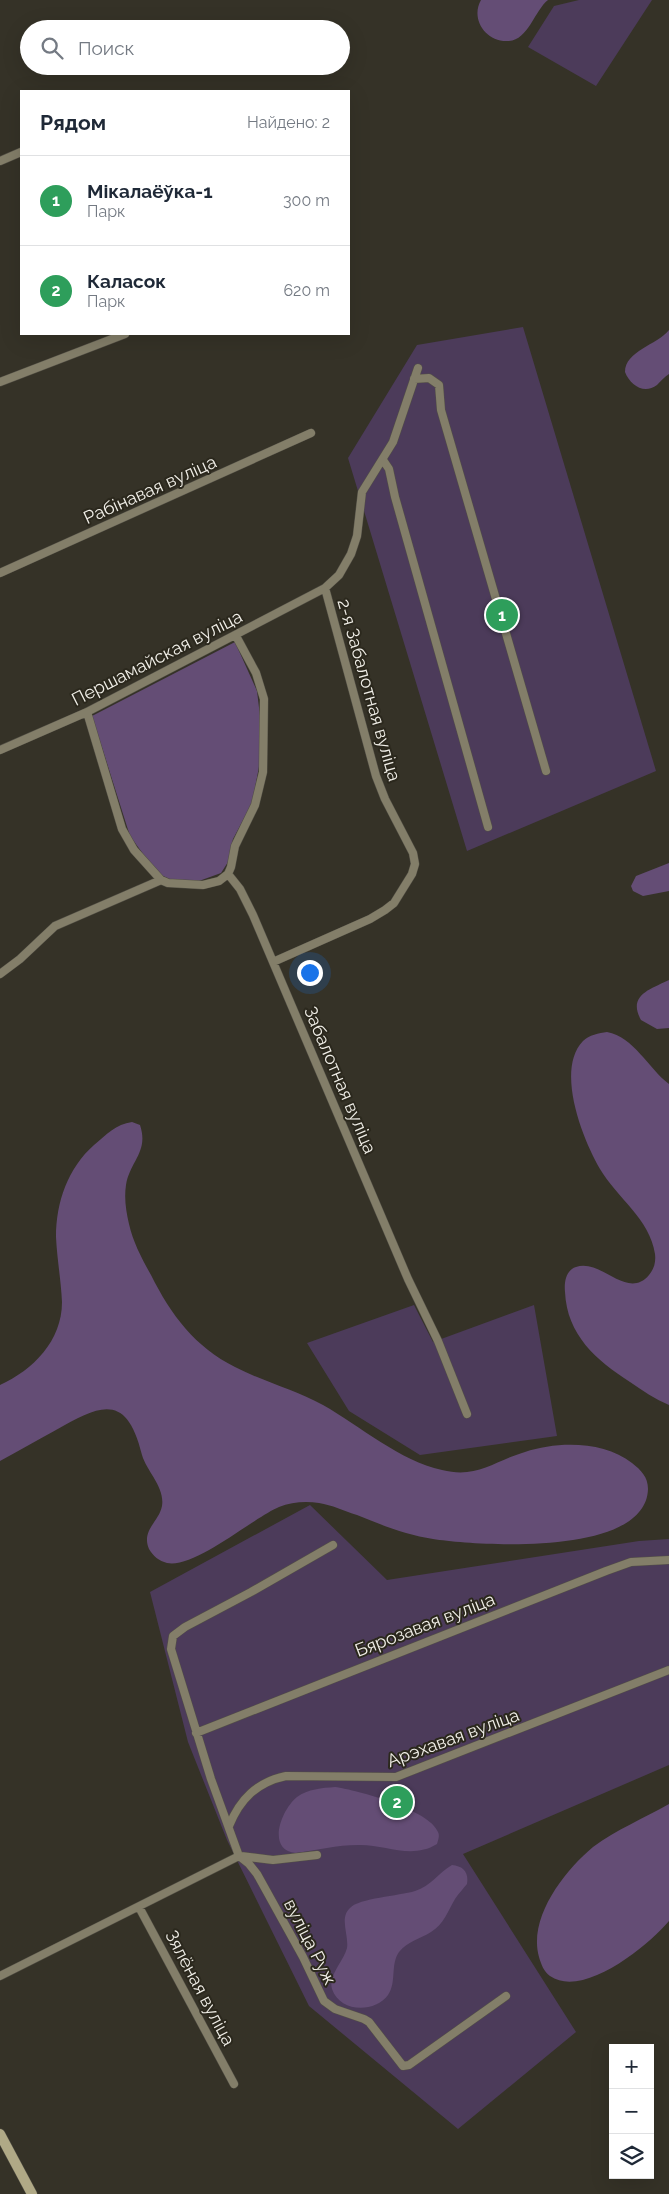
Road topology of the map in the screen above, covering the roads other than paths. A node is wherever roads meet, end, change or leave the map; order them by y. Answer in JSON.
{"nodes":[{"id":1,"x":20,"y":152,"type":"edge"},
{"id":2,"x":0,"y":160,"type":"edge"},
{"id":3,"x":122,"y":335,"type":"edge"},
{"id":4,"x":418,"y":368,"type":"dead end"},
{"id":5,"x":414,"y":379,"type":"junction"},
{"id":6,"x":0,"y":382,"type":"edge"},
{"id":7,"x":311,"y":433,"type":"dead end"},
{"id":8,"x":383,"y":460,"type":"junction"},
{"id":9,"x":0,"y":573,"type":"edge"},
{"id":10,"x":325,"y":588,"type":"junction"},
{"id":11,"x":236,"y":636,"type":"junction"},
{"id":12,"x":87,"y":712,"type":"junction"},
{"id":13,"x":0,"y":750,"type":"edge"},
{"id":14,"x":546,"y":771,"type":"dead end"},
{"id":15,"x":488,"y":827,"type":"dead end"},
{"id":16,"x":228,"y":874,"type":"junction"},
{"id":17,"x":161,"y":880,"type":"junction"},
{"id":18,"x":273,"y":962,"type":"junction"},
{"id":19,"x":0,"y":974,"type":"edge"},
{"id":20,"x":467,"y":1414,"type":"dead end"},
{"id":21,"x":333,"y":1545,"type":"dead end"},
{"id":22,"x":669,"y":1560,"type":"edge"},
{"id":23,"x":669,"y":1670,"type":"edge"},
{"id":24,"x":196,"y":1733,"type":"junction"},
{"id":25,"x":229,"y":1826,"type":"junction"},
{"id":26,"x":317,"y":1855,"type":"dead end"},
{"id":27,"x":239,"y":1856,"type":"junction"},
{"id":28,"x":139,"y":1907,"type":"junction"},
{"id":29,"x":0,"y":1976,"type":"edge"},
{"id":30,"x":506,"y":1996,"type":"dead end"},
{"id":31,"x":234,"y":2084,"type":"dead end"},
{"id":32,"x":0,"y":2134,"type":"edge"},
{"id":33,"x":32,"y":2194,"type":"edge"}],
"edges":[{"from":1,"to":2,"type":"street"},
{"from":3,"to":6,"type":"street"},
{"from":4,"to":5,"type":"street","name":"2-я Забалотная вуліца"},
{"from":5,"to":8,"type":"street","name":"2-я Забалотная вуліца"},
{"from":5,"to":14,"type":"street"},
{"from":7,"to":9,"type":"street","name":"Рабінавая вуліца"},
{"from":8,"to":10,"type":"street","name":"2-я Забалотная вуліца"},
{"from":8,"to":15,"type":"street"},
{"from":10,"to":11,"type":"street","name":"Першамайская вуліца"},
{"from":10,"to":18,"type":"street","name":"2-я Забалотная вуліца"},
{"from":11,"to":12,"type":"street","name":"Першамайская вуліца"},
{"from":11,"to":16,"type":"street"},
{"from":12,"to":13,"type":"street","name":"Першамайская вуліца"},
{"from":12,"to":17,"type":"street"},
{"from":16,"to":17,"type":"street"},
{"from":16,"to":18,"type":"street","name":"Забалотная вуліца"},
{"from":17,"to":19,"type":"street"},
{"from":18,"to":20,"type":"street","name":"Забалотная вуліца"},
{"from":21,"to":24,"type":"street"},
{"from":22,"to":24,"type":"street","name":"Бярозавая вуліца"},
{"from":23,"to":25,"type":"street","name":"Арэхавая вуліца"},
{"from":24,"to":25,"type":"street"},
{"from":25,"to":27,"type":"street"},
{"from":26,"to":27,"type":"street"},
{"from":27,"to":28,"type":"street"},
{"from":27,"to":30,"type":"street","name":"вуліца Руж"},
{"from":28,"to":29,"type":"street"},
{"from":28,"to":31,"type":"street","name":"Зялёная вуліца"},
{"from":32,"to":33,"type":"street"}]}
